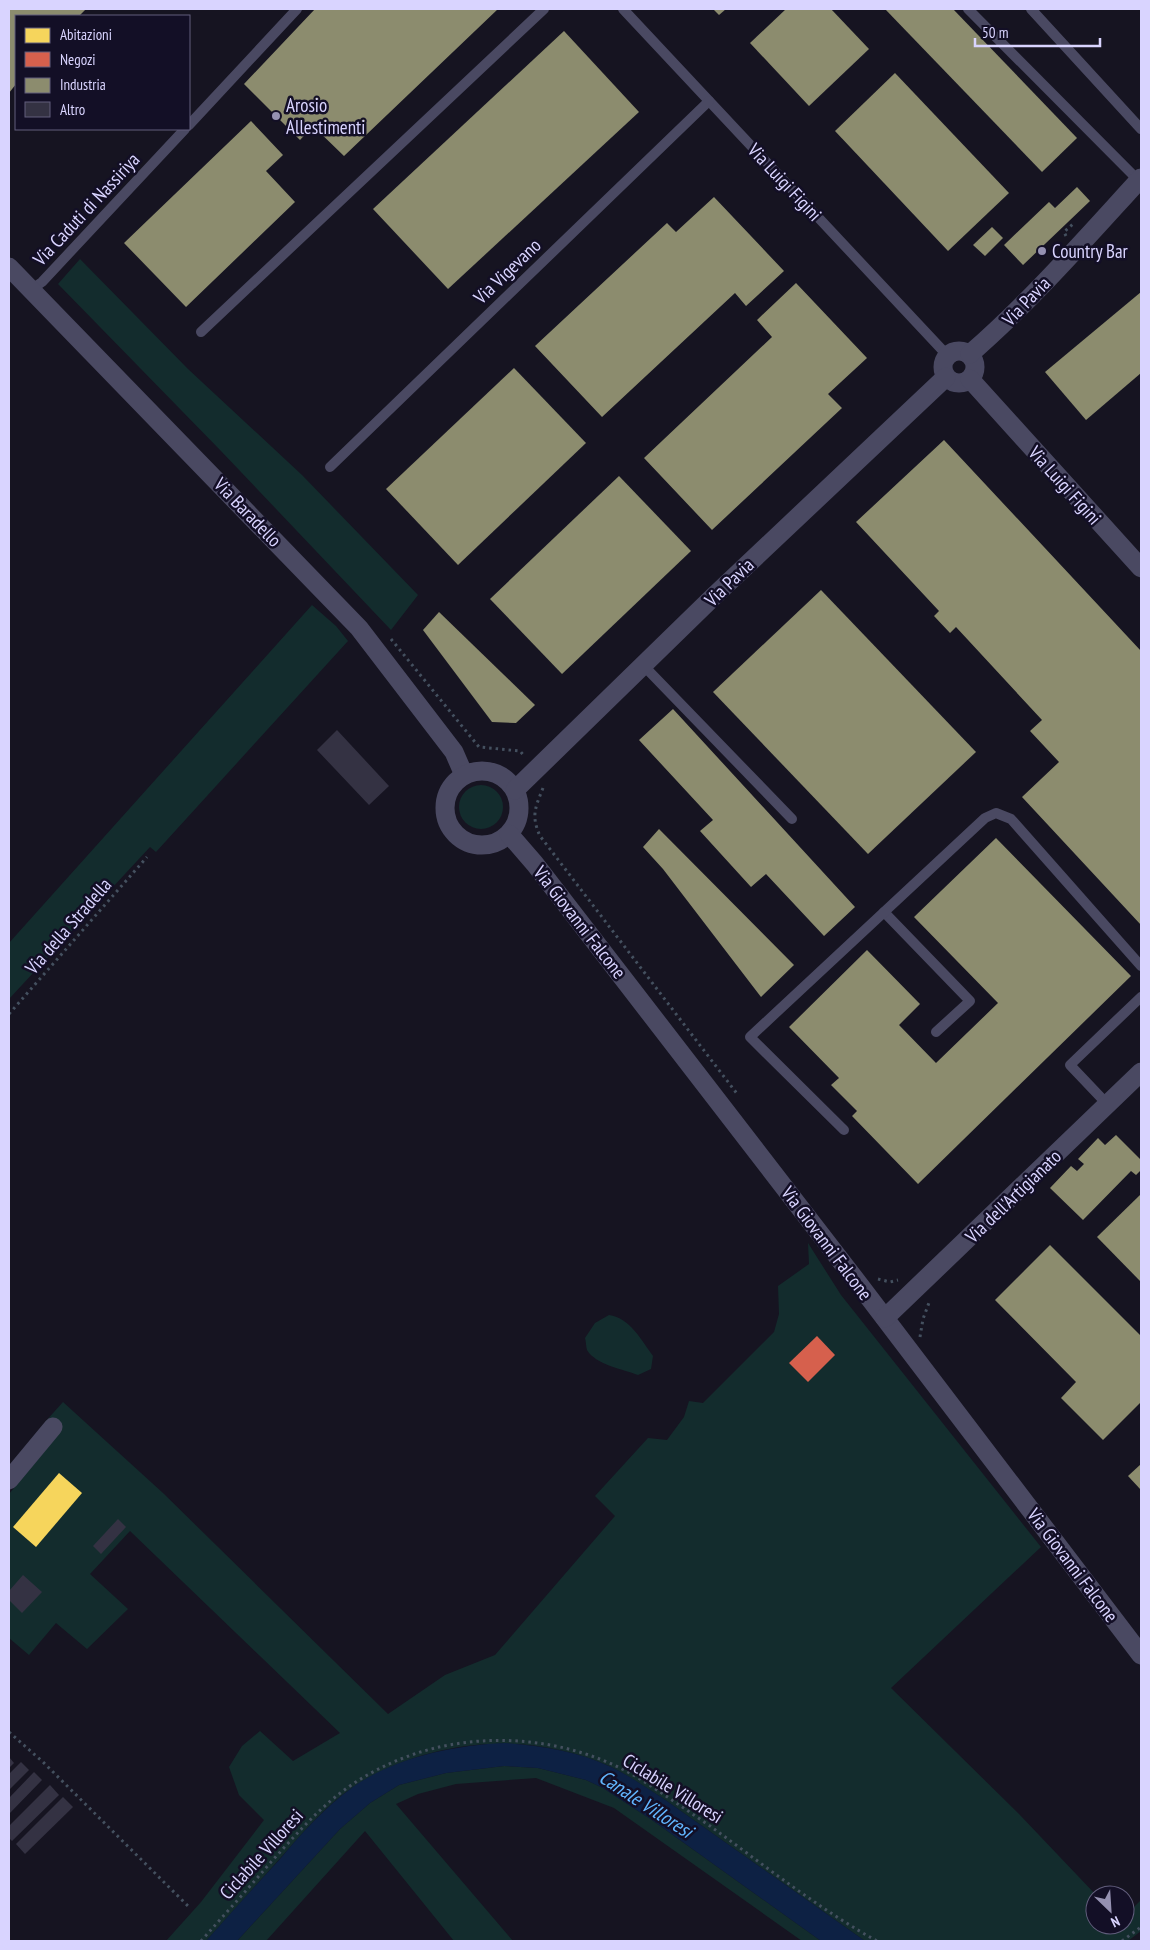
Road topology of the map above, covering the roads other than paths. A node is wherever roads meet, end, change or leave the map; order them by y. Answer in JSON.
{"nodes":[{"id":1,"x":296,"y":9,"type":"edge"},
{"id":2,"x":544,"y":9,"type":"edge"},
{"id":3,"x":623,"y":9,"type":"edge"},
{"id":4,"x":968,"y":9,"type":"edge"},
{"id":5,"x":1031,"y":9,"type":"edge"},
{"id":6,"x":709,"y":101,"type":"junction"},
{"id":7,"x":190,"y":124,"type":"edge"},
{"id":8,"x":1141,"y":128,"type":"edge"},
{"id":9,"x":184,"y":130,"type":"edge"},
{"id":10,"x":1140,"y":180,"type":"edge"},
{"id":11,"x":9,"y":267,"type":"edge"},
{"id":12,"x":32,"y":290,"type":"junction"},
{"id":13,"x":201,"y":332,"type":"dead end"},
{"id":14,"x":970,"y":354,"type":"junction"},
{"id":15,"x":947,"y":355,"type":"junction"},
{"id":16,"x":946,"y":377,"type":"junction"},
{"id":17,"x":970,"y":379,"type":"junction"},
{"id":18,"x":330,"y":466,"type":"dead end"},
{"id":19,"x":1141,"y":568,"type":"edge"},
{"id":20,"x":643,"y":665,"type":"junction"},
{"id":21,"x":464,"y":775,"type":"junction"},
{"id":22,"x":515,"y":790,"type":"junction"},
{"id":23,"x":792,"y":819,"type":"dead end"},
{"id":24,"x":509,"y":834,"type":"junction"},
{"id":25,"x":884,"y":912,"type":"junction"},
{"id":26,"x":1141,"y":966,"type":"edge"},
{"id":27,"x":1141,"y":997,"type":"edge"},
{"id":28,"x":936,"y":1032,"type":"dead end"},
{"id":29,"x":1141,"y":1072,"type":"edge"},
{"id":30,"x":1108,"y":1104,"type":"junction"},
{"id":31,"x":844,"y":1130,"type":"dead end"},
{"id":32,"x":885,"y":1318,"type":"junction"},
{"id":33,"x":53,"y":1427,"type":"dead end"},
{"id":34,"x":9,"y":1480,"type":"edge"},
{"id":35,"x":1141,"y":1656,"type":"edge"}],
"edges":[{"from":1,"to":7,"type":"lane"},
{"from":2,"to":13,"type":"lane"},
{"from":3,"to":6,"type":"lane","name":"Via Luigi Figini"},
{"from":4,"to":10,"type":"lane"},
{"from":5,"to":8,"type":"lane"},
{"from":6,"to":15,"type":"lane","name":"Via Luigi Figini"},
{"from":6,"to":18,"type":"lane","name":"Via Vigevano"},
{"from":9,"to":12,"type":"lane","name":"Via Caduti di Nassiriya"},
{"from":10,"to":14,"type":"street","name":"Via Pavia"},
{"from":11,"to":12,"type":"street","name":"Via Baradello"},
{"from":12,"to":21,"type":"street","name":"Via Baradello"},
{"from":14,"to":15,"type":"street"},
{"from":14,"to":17,"type":"street"},
{"from":15,"to":16,"type":"street"},
{"from":16,"to":17,"type":"street"},
{"from":16,"to":20,"type":"street","name":"Via Pavia"},
{"from":17,"to":19,"type":"street","name":"Via Luigi Figini"},
{"from":20,"to":22,"type":"street","name":"Via Pavia"},
{"from":20,"to":23,"type":"lane"},
{"from":21,"to":22,"type":"street"},
{"from":21,"to":24,"type":"street"},
{"from":22,"to":24,"type":"street"},
{"from":24,"to":32,"type":"street","name":"Via Giovanni Falcone"},
{"from":25,"to":26,"type":"lane"},
{"from":25,"to":28,"type":"lane"},
{"from":25,"to":31,"type":"lane"},
{"from":27,"to":30,"type":"lane"},
{"from":29,"to":30,"type":"street","name":"Via dell'Artigianato"},
{"from":30,"to":32,"type":"street","name":"Via dell'Artigianato"},
{"from":32,"to":35,"type":"street","name":"Via Giovanni Falcone"},
{"from":33,"to":34,"type":"street"}]}
